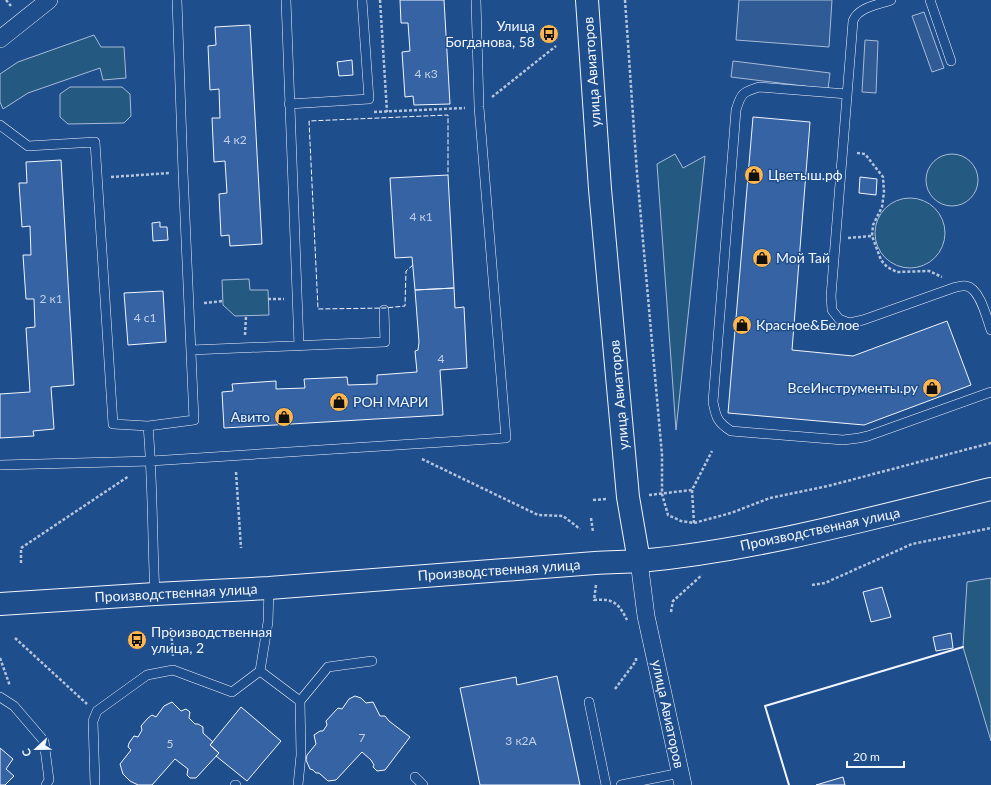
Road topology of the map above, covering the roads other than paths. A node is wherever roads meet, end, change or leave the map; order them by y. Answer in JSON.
{"nodes":[{"id":1,"x":49,"y":0,"type":"edge"},
{"id":2,"x":177,"y":0,"type":"edge"},
{"id":3,"x":286,"y":0,"type":"edge"},
{"id":4,"x":362,"y":0,"type":"edge"},
{"id":5,"x":476,"y":0,"type":"edge"},
{"id":6,"x":587,"y":0,"type":"edge"},
{"id":7,"x":891,"y":0,"type":"edge"},
{"id":8,"x":930,"y":0,"type":"edge"},
{"id":9,"x":0,"y":38,"type":"edge"},
{"id":10,"x":951,"y":61,"type":"dead end"},
{"id":11,"x":847,"y":94,"type":"junction"},
{"id":12,"x":289,"y":104,"type":"junction"},
{"id":13,"x":0,"y":125,"type":"edge"},
{"id":14,"x":384,"y":310,"type":"dead end"},
{"id":15,"x":991,"y":330,"type":"edge"},
{"id":16,"x":299,"y":346,"type":"junction"},
{"id":17,"x":191,"y":350,"type":"junction"},
{"id":18,"x":991,"y":392,"type":"edge"},
{"id":19,"x":148,"y":426,"type":"junction"},
{"id":20,"x":151,"y":461,"type":"junction"},
{"id":21,"x":0,"y":465,"type":"edge"},
{"id":22,"x":991,"y":489,"type":"edge"},
{"id":23,"x":639,"y":561,"type":"junction"},
{"id":24,"x":269,"y":588,"type":"junction"},
{"id":25,"x":155,"y":594,"type":"junction"},
{"id":26,"x":0,"y":604,"type":"edge"},
{"id":27,"x":372,"y":661,"type":"dead end"},
{"id":28,"x":260,"y":671,"type":"junction"},
{"id":29,"x":0,"y":697,"type":"edge"},
{"id":30,"x":300,"y":701,"type":"junction"},
{"id":31,"x":589,"y":702,"type":"dead end"},
{"id":32,"x":415,"y":777,"type":"dead end"},
{"id":33,"x":682,"y":779,"type":"edge"},
{"id":34,"x":46,"y":785,"type":"edge"},
{"id":35,"x":95,"y":785,"type":"edge"},
{"id":36,"x":298,"y":785,"type":"edge"},
{"id":37,"x":423,"y":785,"type":"edge"},
{"id":38,"x":606,"y":785,"type":"edge"},
{"id":39,"x":622,"y":785,"type":"edge"}],
"edges":[{"from":1,"to":9,"type":"street"},
{"from":2,"to":17,"type":"lane"},
{"from":3,"to":12,"type":"lane"},
{"from":4,"to":12,"type":"lane"},
{"from":5,"to":20,"type":"lane"},
{"from":6,"to":23,"type":"main road","name":"улица Авиаторов"},
{"from":7,"to":11,"type":"lane"},
{"from":8,"to":10,"type":"lane"},
{"from":11,"to":15,"type":"lane"},
{"from":11,"to":18,"type":"lane"},
{"from":12,"to":16,"type":"lane"},
{"from":13,"to":19,"type":"lane"},
{"from":14,"to":16,"type":"lane"},
{"from":16,"to":17,"type":"lane"},
{"from":17,"to":19,"type":"lane"},
{"from":19,"to":20,"type":"lane"},
{"from":20,"to":21,"type":"lane"},
{"from":20,"to":25,"type":"lane"},
{"from":22,"to":23,"type":"main road","name":"Производственная улица"},
{"from":23,"to":24,"type":"main road","name":"Производственная улица"},
{"from":23,"to":33,"type":"street","name":"улица Авиаторов"},
{"from":24,"to":25,"type":"main road","name":"Производственная улица"},
{"from":24,"to":28,"type":"lane"},
{"from":25,"to":26,"type":"main road","name":"Производственная улица"},
{"from":27,"to":30,"type":"lane"},
{"from":28,"to":30,"type":"lane"},
{"from":28,"to":35,"type":"lane"},
{"from":29,"to":34,"type":"lane"},
{"from":30,"to":36,"type":"lane"},
{"from":31,"to":38,"type":"lane"},
{"from":32,"to":37,"type":"lane"},
{"from":33,"to":39,"type":"lane"}]}
